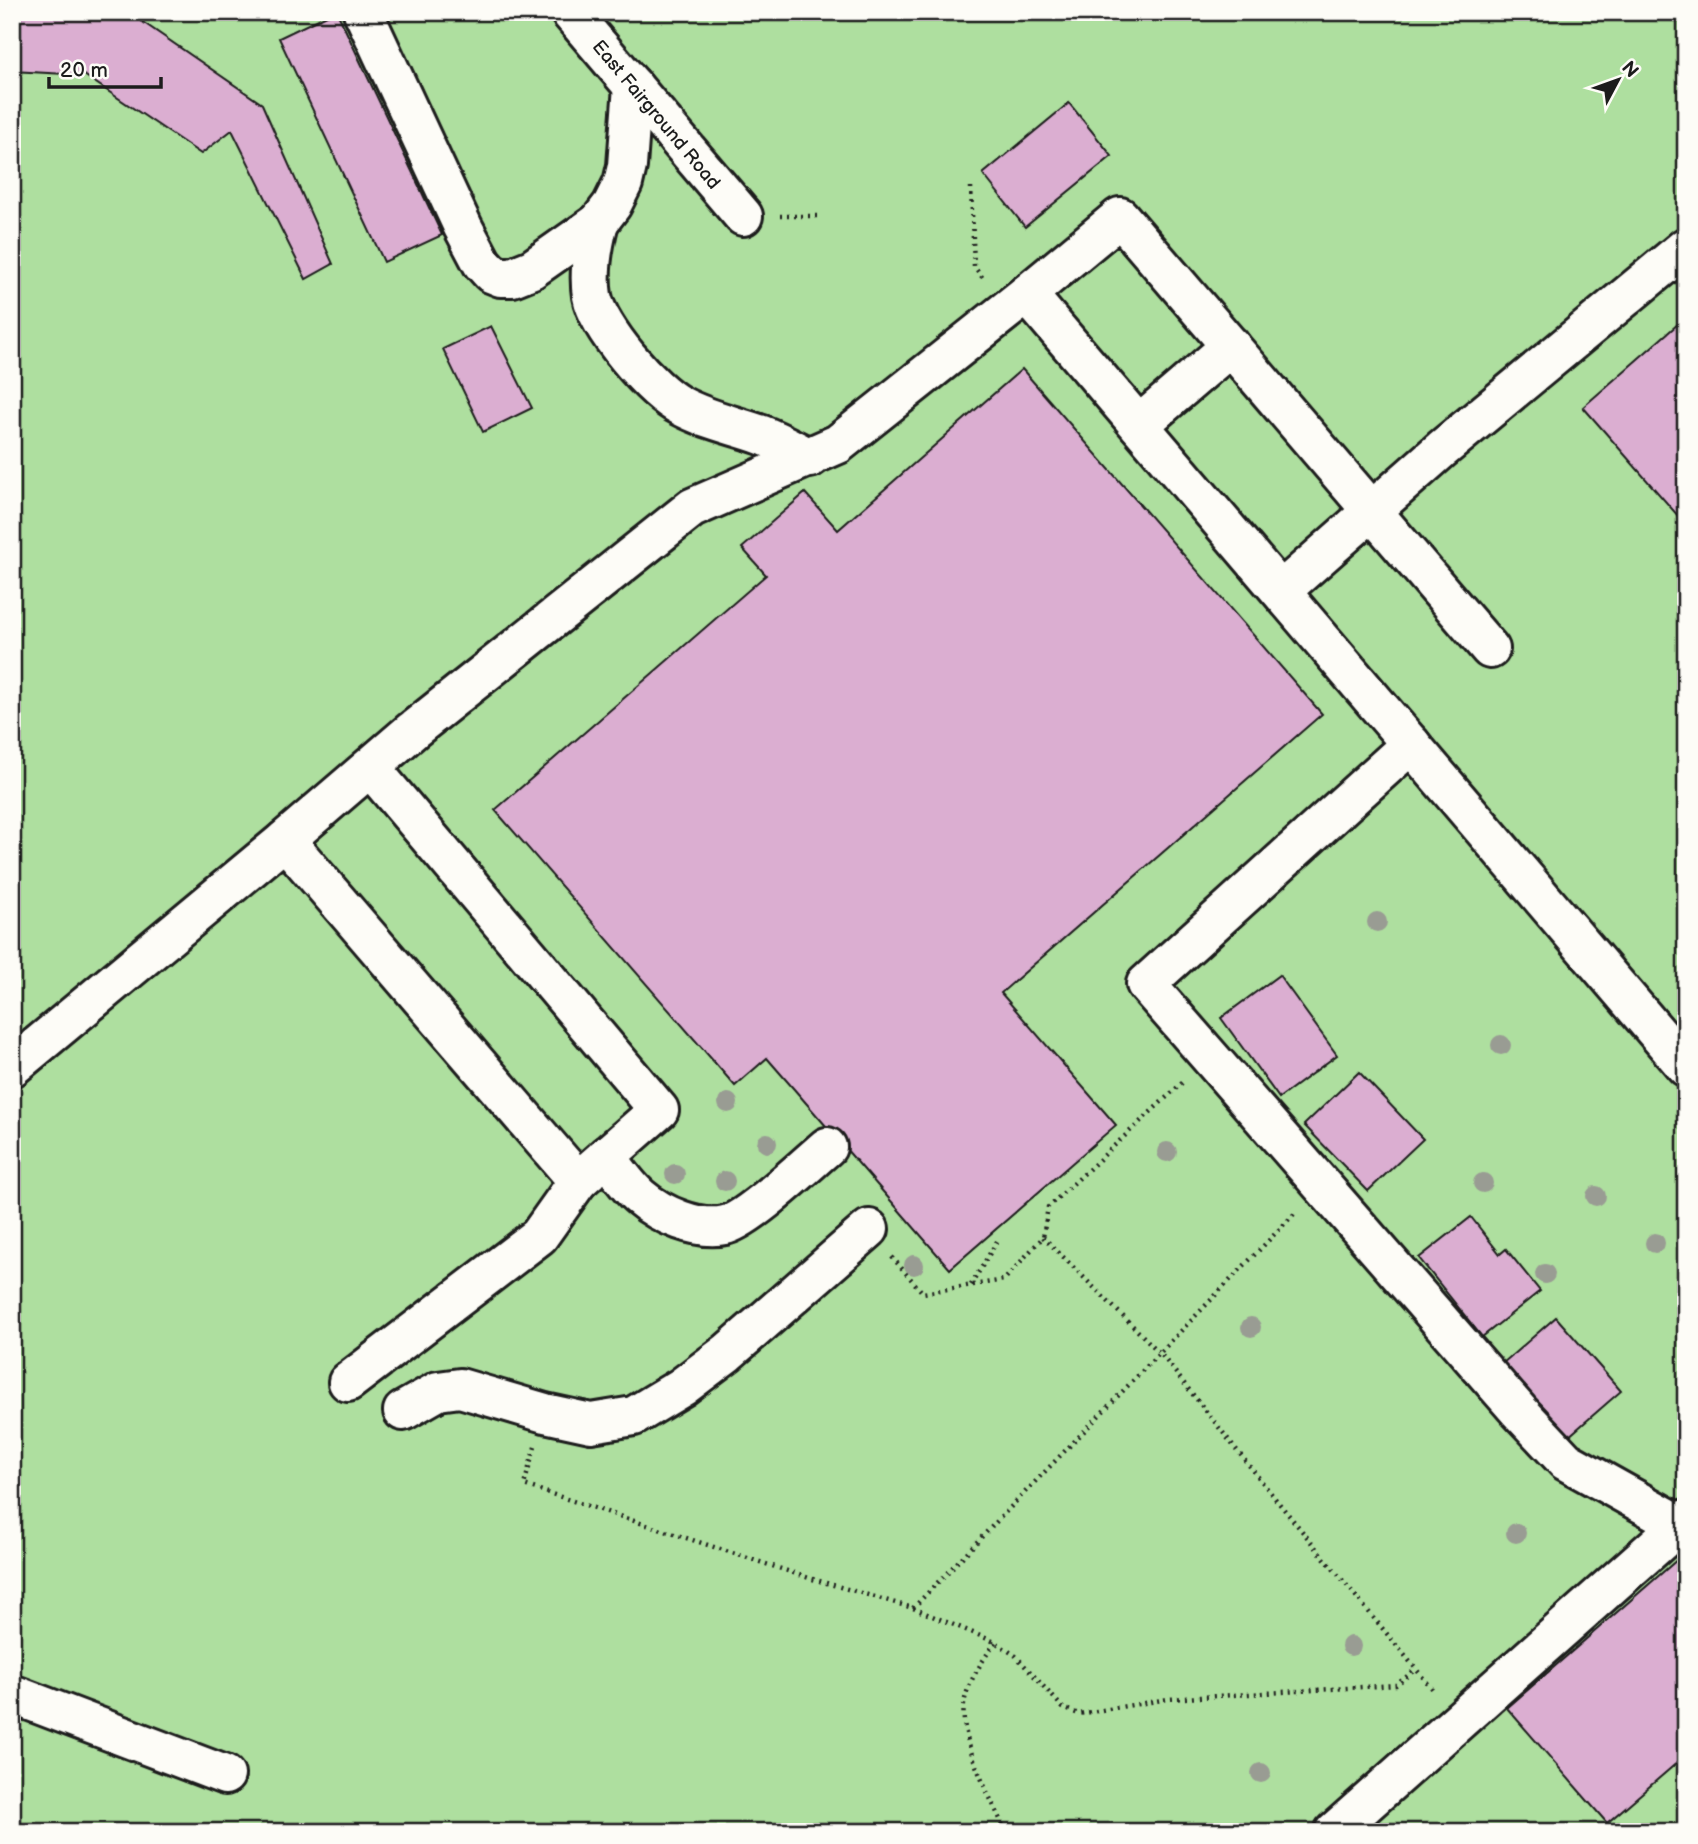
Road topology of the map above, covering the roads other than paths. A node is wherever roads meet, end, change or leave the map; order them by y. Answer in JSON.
{"nodes":[{"id":1,"x":363,"y":12,"type":"edge"},
{"id":2,"x":570,"y":12,"type":"edge"},
{"id":3,"x":633,"y":86,"type":"junction"},
{"id":4,"x":743,"y":216,"type":"dead end"},
{"id":5,"x":599,"y":222,"type":"junction"},
{"id":6,"x":1686,"y":247,"type":"edge"},
{"id":7,"x":1017,"y":302,"type":"junction"},
{"id":8,"x":1231,"y":346,"type":"junction"},
{"id":9,"x":1139,"y":425,"type":"junction"},
{"id":10,"x":810,"y":458,"type":"junction"},
{"id":11,"x":1373,"y":511,"type":"junction"},
{"id":12,"x":1281,"y":591,"type":"junction"},
{"id":13,"x":1490,"y":649,"type":"dead end"},
{"id":14,"x":1411,"y":744,"type":"junction"},
{"id":15,"x":370,"y":767,"type":"junction"},
{"id":16,"x":285,"y":839,"type":"junction"},
{"id":17,"x":12,"y":1067,"type":"edge"},
{"id":18,"x":1686,"y":1067,"type":"edge"},
{"id":19,"x":827,"y":1147,"type":"dead end"},
{"id":20,"x":592,"y":1169,"type":"junction"},
{"id":21,"x":869,"y":1230,"type":"road end"},
{"id":22,"x":348,"y":1382,"type":"dead end"},
{"id":23,"x":403,"y":1411,"type":"dead end"},
{"id":24,"x":1683,"y":1522,"type":"edge"},
{"id":25,"x":12,"y":1694,"type":"edge"},
{"id":26,"x":225,"y":1775,"type":"dead end"},
{"id":27,"x":1355,"y":1825,"type":"edge"}],
"edges":[{"from":1,"to":5,"type":"street"},
{"from":2,"to":3,"type":"street","name":"East Fairground Road"},
{"from":3,"to":4,"type":"street","name":"East Fairground Road"},
{"from":3,"to":5,"type":"street"},
{"from":5,"to":10,"type":"street"},
{"from":6,"to":11,"type":"street"},
{"from":7,"to":8,"type":"street"},
{"from":7,"to":9,"type":"street"},
{"from":7,"to":10,"type":"street"},
{"from":8,"to":9,"type":"street"},
{"from":8,"to":11,"type":"street"},
{"from":9,"to":12,"type":"street"},
{"from":10,"to":15,"type":"street"},
{"from":11,"to":12,"type":"street"},
{"from":11,"to":13,"type":"street"},
{"from":12,"to":14,"type":"street"},
{"from":14,"to":18,"type":"street"},
{"from":14,"to":24,"type":"street"},
{"from":15,"to":16,"type":"street"},
{"from":15,"to":20,"type":"street"},
{"from":16,"to":17,"type":"street"},
{"from":16,"to":20,"type":"street"},
{"from":19,"to":20,"type":"street"},
{"from":20,"to":22,"type":"street"},
{"from":21,"to":23,"type":"street"},
{"from":24,"to":27,"type":"street"},
{"from":25,"to":26,"type":"street"}]}
